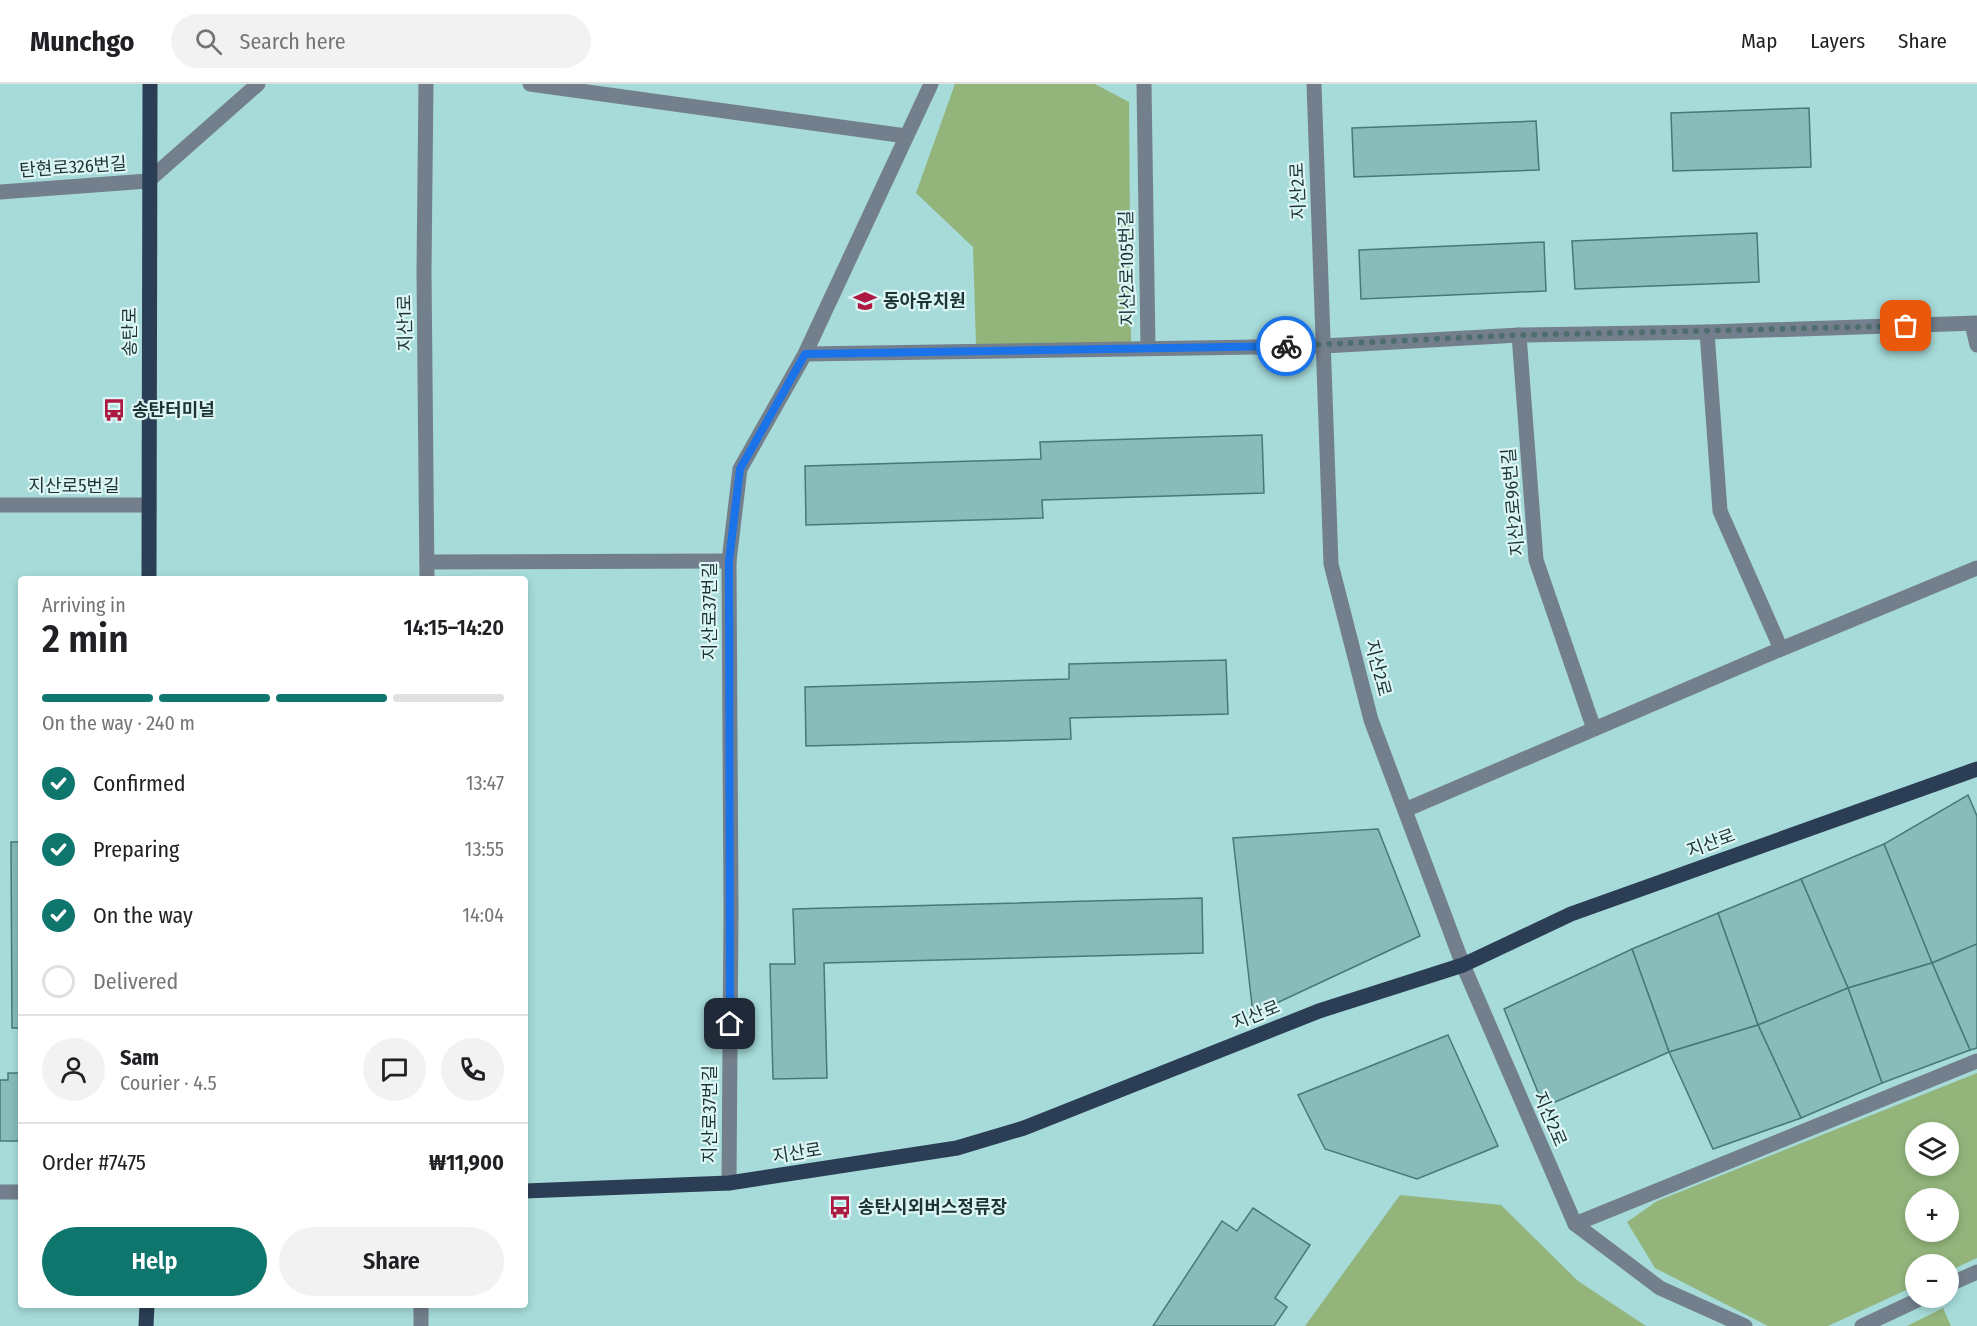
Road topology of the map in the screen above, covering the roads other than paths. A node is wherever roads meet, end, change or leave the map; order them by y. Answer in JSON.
{"nodes":[{"id":1,"x":150,"y":84,"type":"edge"},
{"id":2,"x":258,"y":84,"type":"edge"},
{"id":3,"x":426,"y":84,"type":"edge"},
{"id":4,"x":530,"y":84,"type":"edge"},
{"id":5,"x":931,"y":84,"type":"edge"},
{"id":6,"x":1144,"y":84,"type":"edge"},
{"id":7,"x":1314,"y":84,"type":"edge"},
{"id":8,"x":906,"y":136,"type":"junction"},
{"id":9,"x":148,"y":181,"type":"junction"},
{"id":10,"x":0,"y":192,"type":"edge"},
{"id":11,"x":1975,"y":323,"type":"edge"},
{"id":12,"x":1707,"y":332,"type":"junction"},
{"id":13,"x":1519,"y":335,"type":"junction"},
{"id":14,"x":1977,"y":345,"type":"edge"},
{"id":15,"x":1324,"y":346,"type":"junction"},
{"id":16,"x":1148,"y":348,"type":"junction"},
{"id":17,"x":805,"y":354,"type":"junction"},
{"id":18,"x":0,"y":505,"type":"edge"},
{"id":19,"x":149,"y":505,"type":"junction"},
{"id":20,"x":729,"y":561,"type":"junction"},
{"id":21,"x":427,"y":562,"type":"junction"},
{"id":22,"x":1977,"y":568,"type":"edge"},
{"id":23,"x":149,"y":576,"type":"edge"},
{"id":24,"x":427,"y":576,"type":"edge"},
{"id":25,"x":1781,"y":649,"type":"junction"},
{"id":26,"x":1594,"y":729,"type":"junction"},
{"id":27,"x":1977,"y":769,"type":"edge"},
{"id":28,"x":1405,"y":810,"type":"junction"},
{"id":29,"x":1463,"y":965,"type":"junction"},
{"id":30,"x":1977,"y":1061,"type":"edge"},
{"id":31,"x":729,"y":1183,"type":"junction"},
{"id":32,"x":528,"y":1191,"type":"edge"},
{"id":33,"x":0,"y":1192,"type":"edge"},
{"id":34,"x":18,"y":1192,"type":"edge"},
{"id":35,"x":1575,"y":1224,"type":"junction"},
{"id":36,"x":1977,"y":1272,"type":"edge"},
{"id":37,"x":1959,"y":1280,"type":"edge"},
{"id":38,"x":1905,"y":1306,"type":"edge"},
{"id":39,"x":147,"y":1308,"type":"edge"},
{"id":40,"x":421,"y":1308,"type":"edge"},
{"id":41,"x":146,"y":1326,"type":"edge"},
{"id":42,"x":421,"y":1326,"type":"edge"},
{"id":43,"x":1745,"y":1326,"type":"edge"},
{"id":44,"x":1862,"y":1326,"type":"edge"}],
"edges":[{"from":1,"to":9,"type":"main road","name":"송탄로"},
{"from":2,"to":9,"type":"street"},
{"from":3,"to":21,"type":"street","name":"지산1로"},
{"from":4,"to":8,"type":"street"},
{"from":5,"to":8,"type":"street","name":"지산로37번길"},
{"from":6,"to":16,"type":"street","name":"지산2로105번길"},
{"from":7,"to":15,"type":"street","name":"지산2로"},
{"from":8,"to":17,"type":"street","name":"지산로37번길"},
{"from":9,"to":10,"type":"street","name":"탄현로326번길"},
{"from":9,"to":19,"type":"main road","name":"송탄로"},
{"from":11,"to":12,"type":"street"},
{"from":11,"to":14,"type":"street"},
{"from":12,"to":13,"type":"street"},
{"from":12,"to":25,"type":"street"},
{"from":13,"to":15,"type":"street"},
{"from":13,"to":26,"type":"street","name":"지산2로96번길"},
{"from":15,"to":16,"type":"street","name":"지산2로105번길"},
{"from":15,"to":28,"type":"street","name":"지산2로"},
{"from":16,"to":17,"type":"street"},
{"from":17,"to":20,"type":"street","name":"지산로37번길"},
{"from":18,"to":19,"type":"street","name":"지산로5번길"},
{"from":19,"to":23,"type":"main road","name":"송탄로"},
{"from":20,"to":21,"type":"street"},
{"from":20,"to":31,"type":"street","name":"지산로37번길"},
{"from":21,"to":24,"type":"street","name":"지산1로"},
{"from":22,"to":25,"type":"street"},
{"from":25,"to":26,"type":"street"},
{"from":26,"to":28,"type":"street"},
{"from":27,"to":29,"type":"main road","name":"지산로"},
{"from":28,"to":29,"type":"street","name":"지산2로"},
{"from":29,"to":31,"type":"main road","name":"지산로"},
{"from":29,"to":35,"type":"street","name":"지산2로"},
{"from":30,"to":35,"type":"street"},
{"from":31,"to":32,"type":"main road","name":"지산로"},
{"from":33,"to":34,"type":"street"},
{"from":35,"to":43,"type":"street","name":"지산2로"},
{"from":36,"to":37,"type":"street"},
{"from":38,"to":44,"type":"street"},
{"from":39,"to":41,"type":"main road"},
{"from":40,"to":42,"type":"street"}]}
